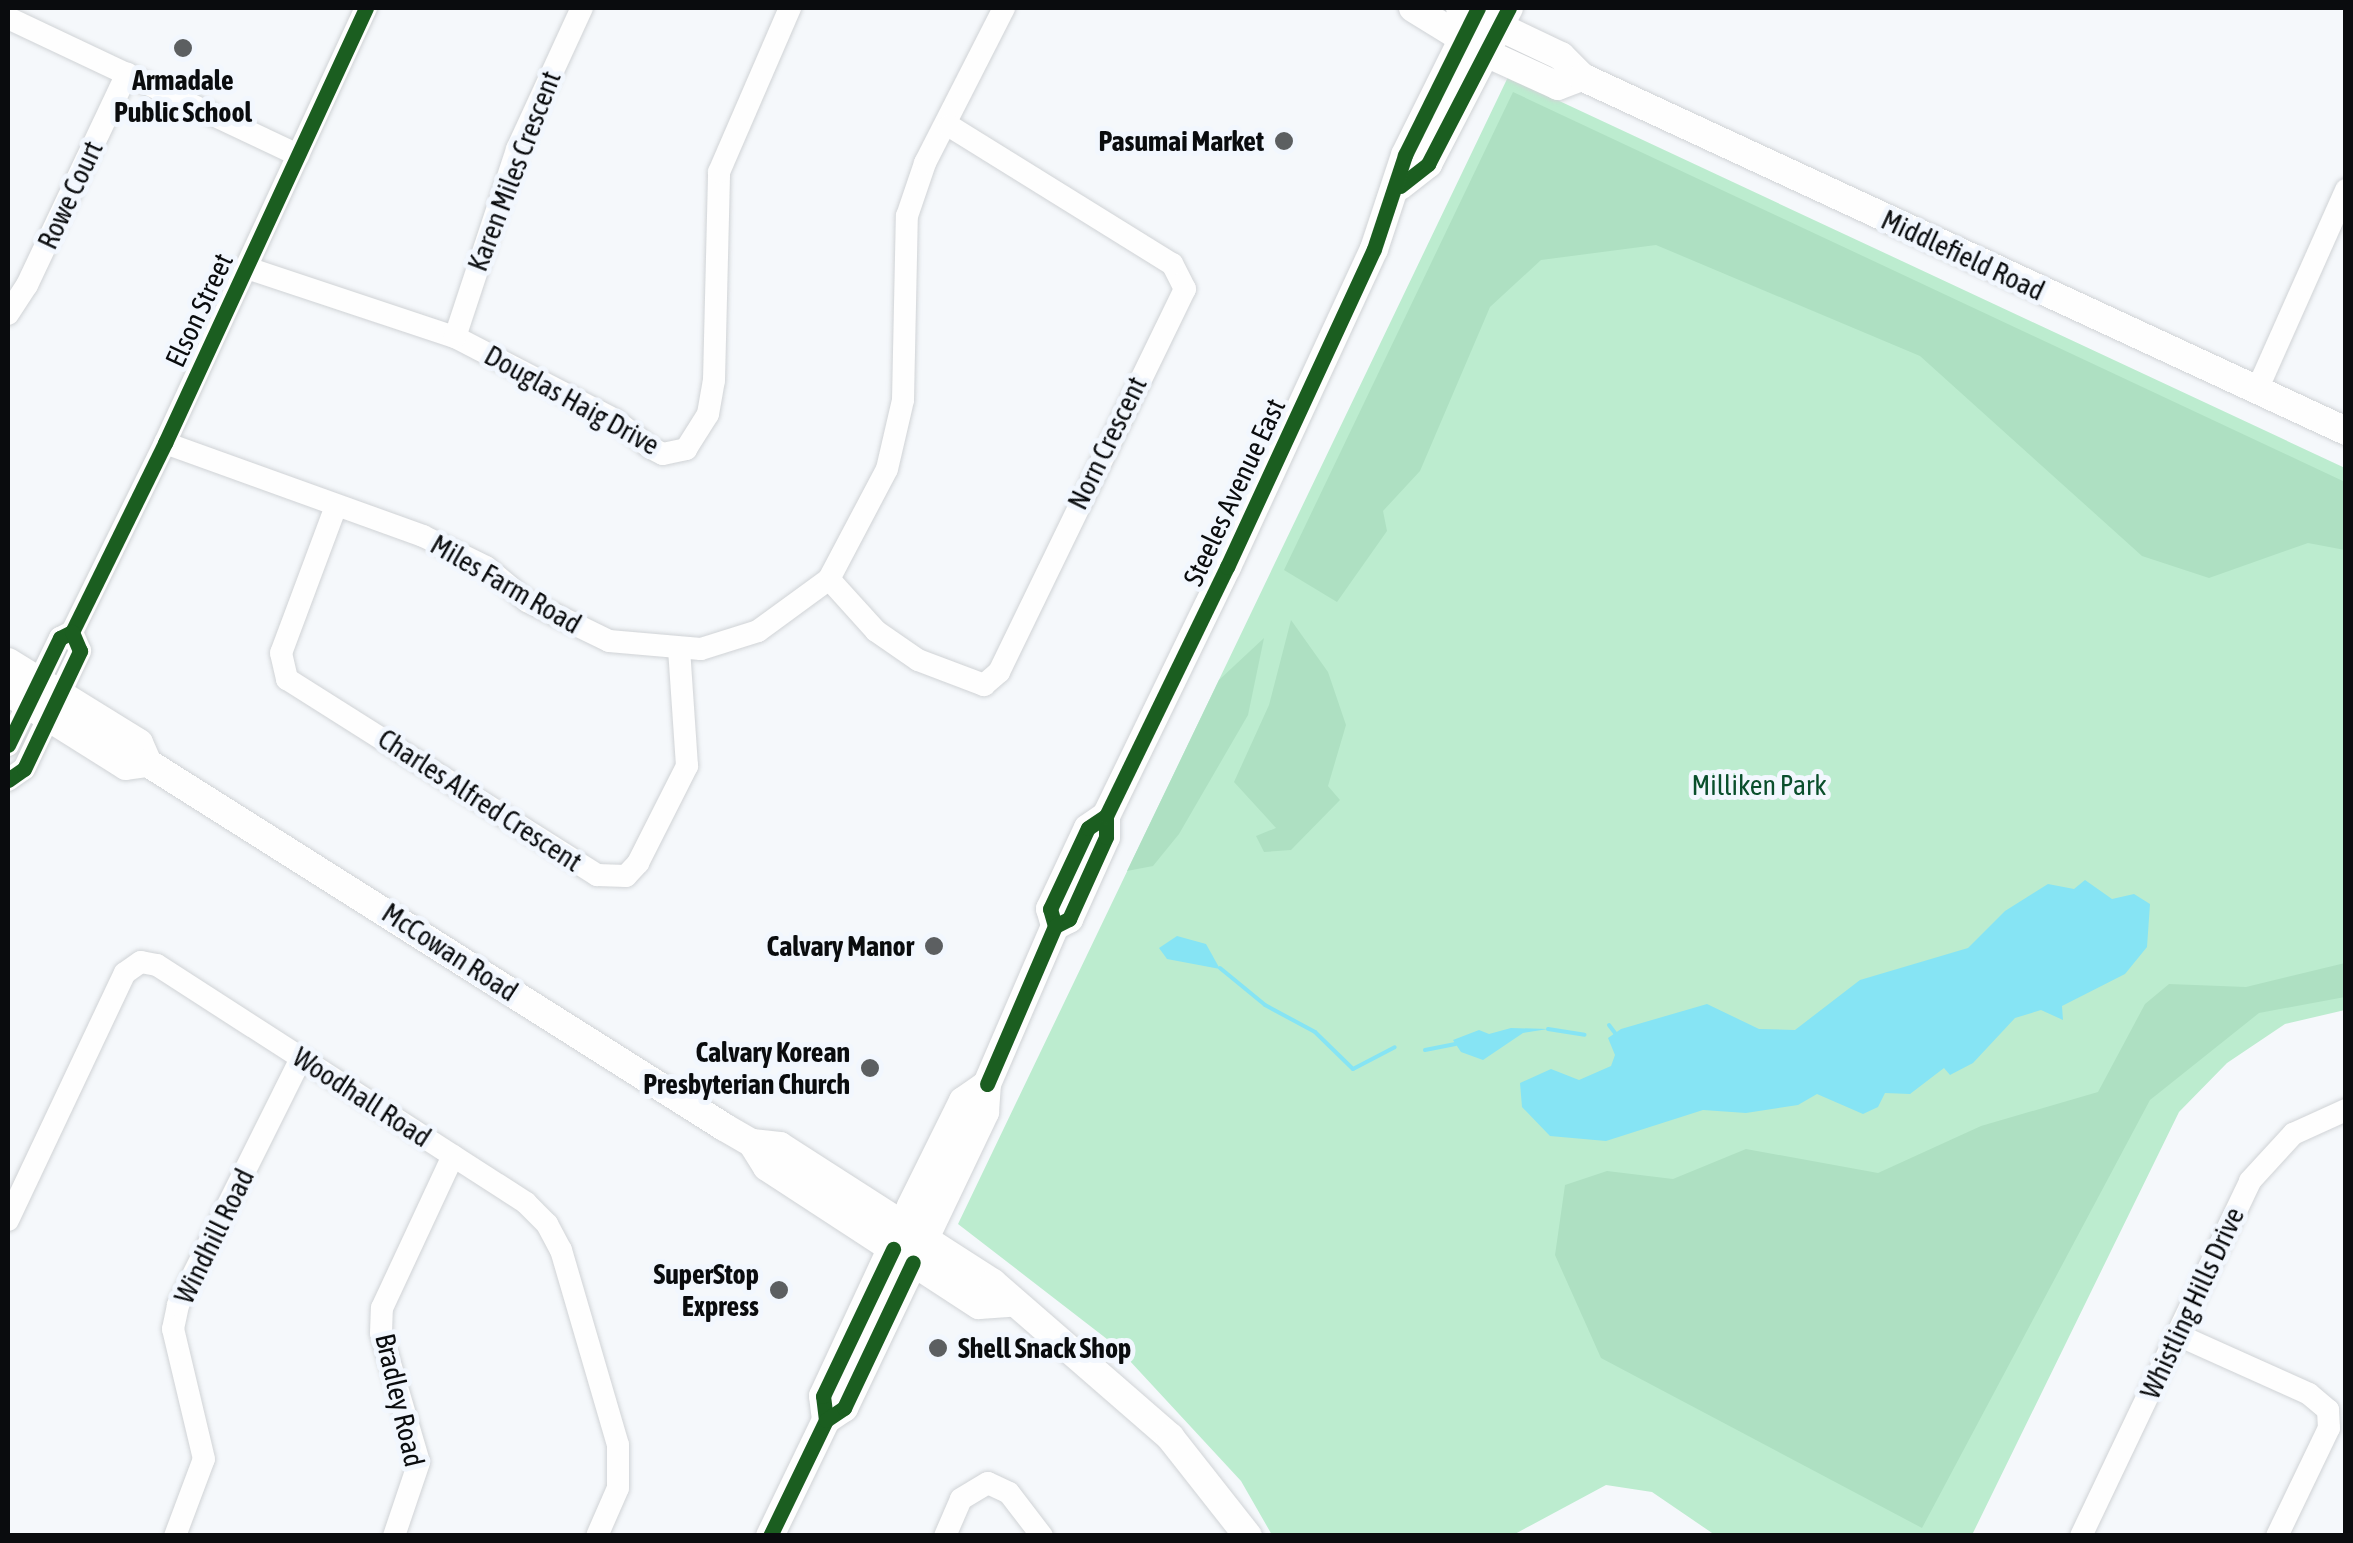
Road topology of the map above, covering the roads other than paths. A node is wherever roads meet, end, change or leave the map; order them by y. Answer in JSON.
{"nodes":[{"id":1,"x":366,"y":8,"type":"edge"},
{"id":2,"x":582,"y":8,"type":"edge"},
{"id":3,"x":790,"y":8,"type":"edge"},
{"id":4,"x":1004,"y":8,"type":"edge"},
{"id":5,"x":1413,"y":8,"type":"edge"},
{"id":6,"x":8,"y":18,"type":"edge"},
{"id":7,"x":1481,"y":22,"type":"edge"},
{"id":8,"x":128,"y":73,"type":"junction"},
{"id":9,"x":949,"y":126,"type":"junction"},
{"id":10,"x":298,"y":155,"type":"junction"},
{"id":11,"x":2346,"y":190,"type":"edge"},
{"id":12,"x":247,"y":268,"type":"junction"},
{"id":13,"x":8,"y":314,"type":"edge"},
{"id":14,"x":455,"y":337,"type":"junction"},
{"id":15,"x":2257,"y":390,"type":"junction"},
{"id":16,"x":2346,"y":431,"type":"edge"},
{"id":17,"x":165,"y":443,"type":"junction"},
{"id":18,"x":336,"y":506,"type":"junction"},
{"id":19,"x":829,"y":580,"type":"junction"},
{"id":20,"x":680,"y":649,"type":"junction"},
{"id":21,"x":8,"y":662,"type":"edge"},
{"id":22,"x":36,"y":698,"type":"edge"},
{"id":23,"x":8,"y":745,"type":"edge"},
{"id":24,"x":8,"y":780,"type":"edge"},
{"id":25,"x":301,"y":1058,"type":"junction"},
{"id":26,"x":2346,"y":1110,"type":"edge"},
{"id":27,"x":453,"y":1156,"type":"junction"},
{"id":28,"x":8,"y":1220,"type":"edge"},
{"id":29,"x":908,"y":1244,"type":"junction"},
{"id":30,"x":2178,"y":1335,"type":"junction"},
{"id":31,"x":175,"y":1536,"type":"edge"},
{"id":32,"x":394,"y":1536,"type":"edge"},
{"id":33,"x":597,"y":1536,"type":"edge"},
{"id":34,"x":770,"y":1536,"type":"edge"},
{"id":35,"x":946,"y":1536,"type":"edge"},
{"id":36,"x":1042,"y":1536,"type":"edge"},
{"id":37,"x":1248,"y":1536,"type":"edge"},
{"id":38,"x":2081,"y":1536,"type":"edge"},
{"id":39,"x":2277,"y":1536,"type":"edge"}],
"edges":[{"from":1,"to":10,"type":"street","name":"Elson Street"},
{"from":2,"to":14,"type":"street","name":"Karen Miles Crescent"},
{"from":3,"to":14,"type":"street","name":"Douglas Haig Drive"},
{"from":4,"to":9,"type":"street","name":"Miles Farm Road"},
{"from":5,"to":7,"type":"main road","name":"Middlefield Road"},
{"from":6,"to":8,"type":"street"},
{"from":7,"to":15,"type":"main road","name":"Middlefield Road"},
{"from":7,"to":29,"type":"main road","name":"Steeles Avenue East"},
{"from":8,"to":10,"type":"street"},
{"from":8,"to":13,"type":"street","name":"Rowe Court"},
{"from":9,"to":19,"type":"street","name":"Miles Farm Road"},
{"from":9,"to":19,"type":"street","name":"Norn Crescent"},
{"from":10,"to":12,"type":"street","name":"Elson Street"},
{"from":11,"to":15,"type":"street"},
{"from":12,"to":14,"type":"street","name":"Douglas Haig Drive"},
{"from":12,"to":17,"type":"street","name":"Elson Street"},
{"from":15,"to":16,"type":"main road","name":"Middlefield Road"},
{"from":17,"to":18,"type":"street","name":"Miles Farm Road"},
{"from":17,"to":22,"type":"street","name":"Elson Street"},
{"from":18,"to":20,"type":"street","name":"Miles Farm Road"},
{"from":18,"to":20,"type":"street","name":"Charles Alfred Crescent"},
{"from":19,"to":20,"type":"street","name":"Miles Farm Road"},
{"from":21,"to":22,"type":"main road","name":"McCowan Road"},
{"from":22,"to":23,"type":"street"},
{"from":22,"to":24,"type":"street"},
{"from":22,"to":29,"type":"main road","name":"McCowan Road"},
{"from":25,"to":27,"type":"street","name":"Woodhall Road"},
{"from":25,"to":28,"type":"street","name":"Woodhall Road"},
{"from":25,"to":31,"type":"street","name":"Windhill Road"},
{"from":26,"to":30,"type":"street","name":"Whistling Hills Drive"},
{"from":27,"to":32,"type":"street","name":"Bradley Road"},
{"from":27,"to":33,"type":"street","name":"Woodhall Road"},
{"from":29,"to":34,"type":"main road","name":"Steeles Avenue East"},
{"from":29,"to":37,"type":"main road","name":"McCowan Road"},
{"from":30,"to":38,"type":"street","name":"Whistling Hills Drive"},
{"from":30,"to":39,"type":"street"},
{"from":35,"to":36,"type":"street"}]}
